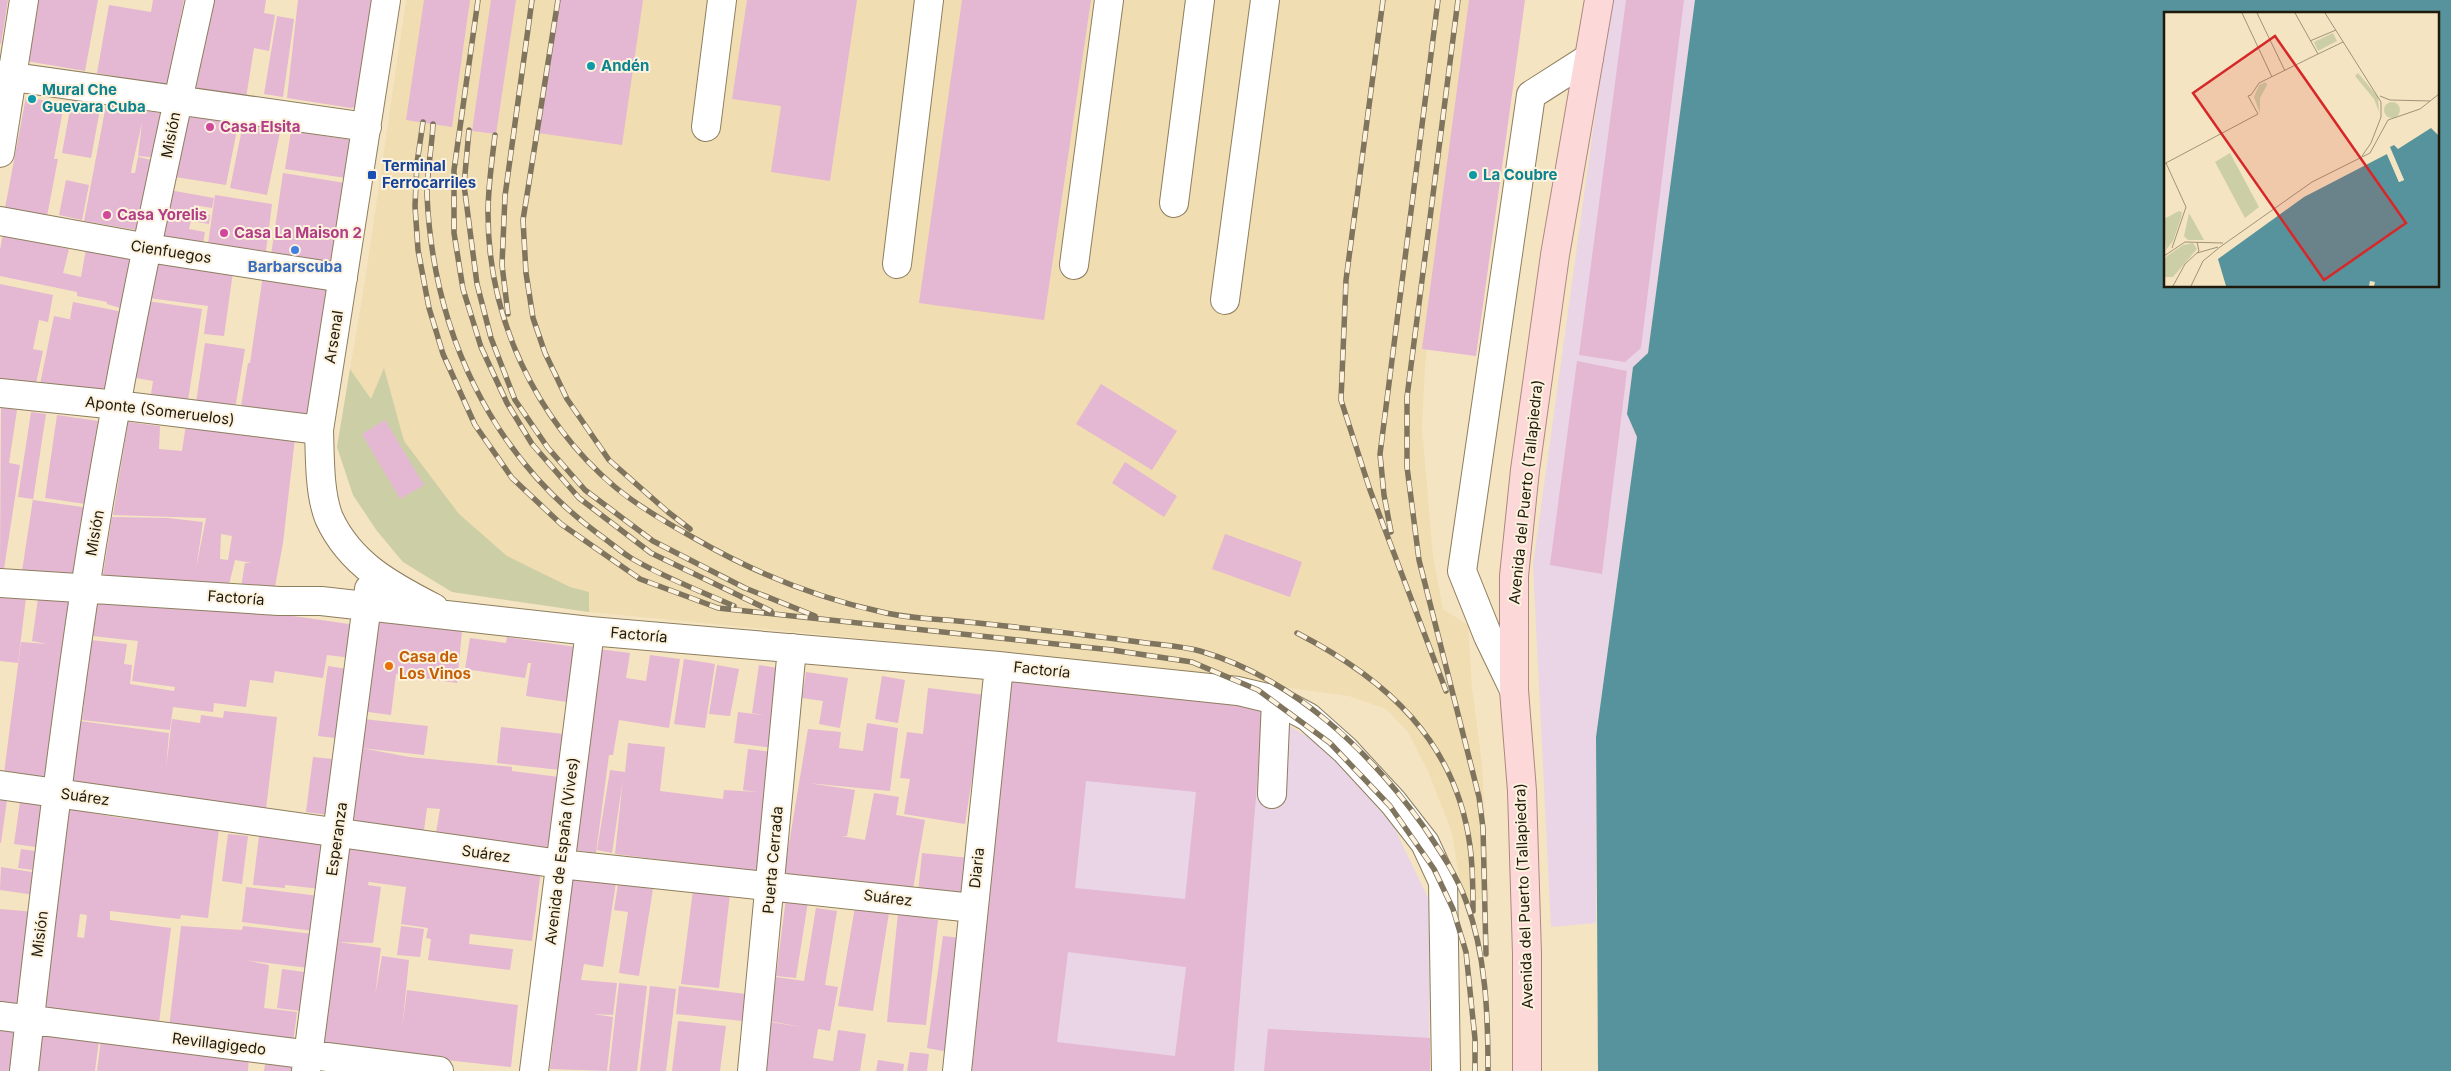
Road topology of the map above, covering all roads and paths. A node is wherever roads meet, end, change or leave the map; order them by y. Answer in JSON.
{"nodes":[{"id":1,"x":24,"y":0,"type":"edge"},
{"id":2,"x":200,"y":0,"type":"edge"},
{"id":3,"x":386,"y":0,"type":"edge"},
{"id":4,"x":722,"y":0,"type":"edge"},
{"id":5,"x":929,"y":0,"type":"edge"},
{"id":6,"x":1109,"y":0,"type":"edge"},
{"id":7,"x":1200,"y":0,"type":"edge"},
{"id":8,"x":1265,"y":0,"type":"edge"},
{"id":9,"x":1590,"y":0,"type":"edge"},
{"id":10,"x":1599,"y":0,"type":"edge"},
{"id":11,"x":1590,"y":47,"type":"junction"},
{"id":12,"x":6,"y":76,"type":"edge"},
{"id":13,"x":178,"y":101,"type":"junction"},
{"id":14,"x":706,"y":126,"type":"dead end"},
{"id":15,"x":367,"y":127,"type":"junction"},
{"id":16,"x":0,"y":153,"type":"edge"},
{"id":17,"x":1174,"y":203,"type":"dead end"},
{"id":18,"x":0,"y":221,"type":"edge"},
{"id":19,"x":148,"y":248,"type":"junction"},
{"id":20,"x":897,"y":264,"type":"dead end"},
{"id":21,"x":1074,"y":265,"type":"dead end"},
{"id":22,"x":343,"y":278,"type":"junction"},
{"id":23,"x":1225,"y":300,"type":"dead end"},
{"id":24,"x":0,"y":393,"type":"edge"},
{"id":25,"x":116,"y":405,"type":"junction"},
{"id":26,"x":319,"y":430,"type":"junction"},
{"id":27,"x":370,"y":572,"type":"junction"},
{"id":28,"x":0,"y":583,"type":"edge"},
{"id":29,"x":85,"y":588,"type":"junction"},
{"id":30,"x":368,"y":607,"type":"junction"},
{"id":31,"x":449,"y":616,"type":"junction"},
{"id":32,"x":590,"y":631,"type":"junction"},
{"id":33,"x":792,"y":648,"type":"junction"},
{"id":34,"x":999,"y":666,"type":"junction"},
{"id":35,"x":1514,"y":690,"type":"junction"},
{"id":36,"x":1276,"y":700,"type":"junction"},
{"id":37,"x":0,"y":785,"type":"edge"},
{"id":38,"x":56,"y":794,"type":"junction"},
{"id":39,"x":1272,"y":794,"type":"dead end"},
{"id":40,"x":338,"y":833,"type":"junction"},
{"id":41,"x":560,"y":864,"type":"junction"},
{"id":42,"x":771,"y":885,"type":"junction"},
{"id":43,"x":973,"y":908,"type":"junction"},
{"id":44,"x":0,"y":1016,"type":"edge"},
{"id":45,"x":30,"y":1020,"type":"junction"},
{"id":46,"x":307,"y":1063,"type":"edge"},
{"id":47,"x":24,"y":1071,"type":"edge"},
{"id":48,"x":439,"y":1071,"type":"edge"},
{"id":49,"x":534,"y":1071,"type":"edge"},
{"id":50,"x":752,"y":1071,"type":"edge"},
{"id":51,"x":957,"y":1071,"type":"edge"},
{"id":52,"x":1446,"y":1071,"type":"edge"},
{"id":53,"x":1527,"y":1071,"type":"edge"}],
"edges":[{"from":1,"to":12,"type":"street"},
{"from":2,"to":13,"type":"street","name":"Misión"},
{"from":3,"to":15,"type":"street","name":"Arsenal"},
{"from":4,"to":14,"type":"street"},
{"from":5,"to":20,"type":"street"},
{"from":6,"to":21,"type":"street"},
{"from":7,"to":17,"type":"street"},
{"from":8,"to":23,"type":"street"},
{"from":9,"to":11,"type":"main road"},
{"from":10,"to":11,"type":"main road"},
{"from":11,"to":35,"type":"main road","name":"Avenida del Puerto (Tallapiedra)"},
{"from":11,"to":35,"type":"street"},
{"from":12,"to":13,"type":"street"},
{"from":12,"to":16,"type":"street"},
{"from":13,"to":15,"type":"street"},
{"from":13,"to":19,"type":"street","name":"Misión"},
{"from":15,"to":22,"type":"street","name":"Arsenal"},
{"from":18,"to":19,"type":"street","name":"Cienfuegos"},
{"from":19,"to":22,"type":"street","name":"Cienfuegos"},
{"from":19,"to":25,"type":"street","name":"Misión"},
{"from":22,"to":26,"type":"street","name":"Arsenal"},
{"from":24,"to":25,"type":"street","name":"Aponte (Someruelos)"},
{"from":25,"to":26,"type":"street","name":"Aponte (Someruelos)"},
{"from":25,"to":29,"type":"street","name":"Misión"},
{"from":26,"to":27,"type":"street","name":"Arsenal"},
{"from":27,"to":30,"type":"street","name":"Esperanza"},
{"from":27,"to":31,"type":"street","name":"Arsenal"},
{"from":28,"to":29,"type":"street","name":"Factoría"},
{"from":29,"to":30,"type":"street","name":"Factoría"},
{"from":29,"to":38,"type":"street","name":"Misión"},
{"from":30,"to":31,"type":"street","name":"Factoría"},
{"from":30,"to":40,"type":"street","name":"Esperanza"},
{"from":31,"to":32,"type":"street","name":"Factoría"},
{"from":32,"to":33,"type":"street","name":"Factoría"},
{"from":32,"to":41,"type":"street","name":"Avenida de España (Vives)"},
{"from":33,"to":34,"type":"street","name":"Factoría"},
{"from":33,"to":42,"type":"street","name":"Puerta Cerrada"},
{"from":34,"to":36,"type":"street","name":"Factoría"},
{"from":34,"to":43,"type":"street","name":"Diaria"},
{"from":35,"to":53,"type":"main road","name":"Avenida del Puerto (Tallapiedra)"},
{"from":36,"to":39,"type":"street"},
{"from":36,"to":52,"type":"street","name":"Factoría"},
{"from":37,"to":38,"type":"street","name":"Suárez"},
{"from":38,"to":40,"type":"street","name":"Suárez"},
{"from":38,"to":45,"type":"street","name":"Misión"},
{"from":40,"to":41,"type":"street","name":"Suárez"},
{"from":40,"to":46,"type":"street","name":"Esperanza"},
{"from":41,"to":42,"type":"street","name":"Suárez"},
{"from":41,"to":49,"type":"street","name":"Avenida de España (Vives)"},
{"from":42,"to":43,"type":"street","name":"Suárez"},
{"from":42,"to":50,"type":"street","name":"Puerta Cerrada"},
{"from":43,"to":51,"type":"street","name":"Diaria"},
{"from":44,"to":45,"type":"street","name":"Revillagigedo"},
{"from":45,"to":46,"type":"street","name":"Revillagigedo"},
{"from":45,"to":47,"type":"street","name":"Misión"},
{"from":46,"to":48,"type":"street","name":"Revillagigedo"}]}
